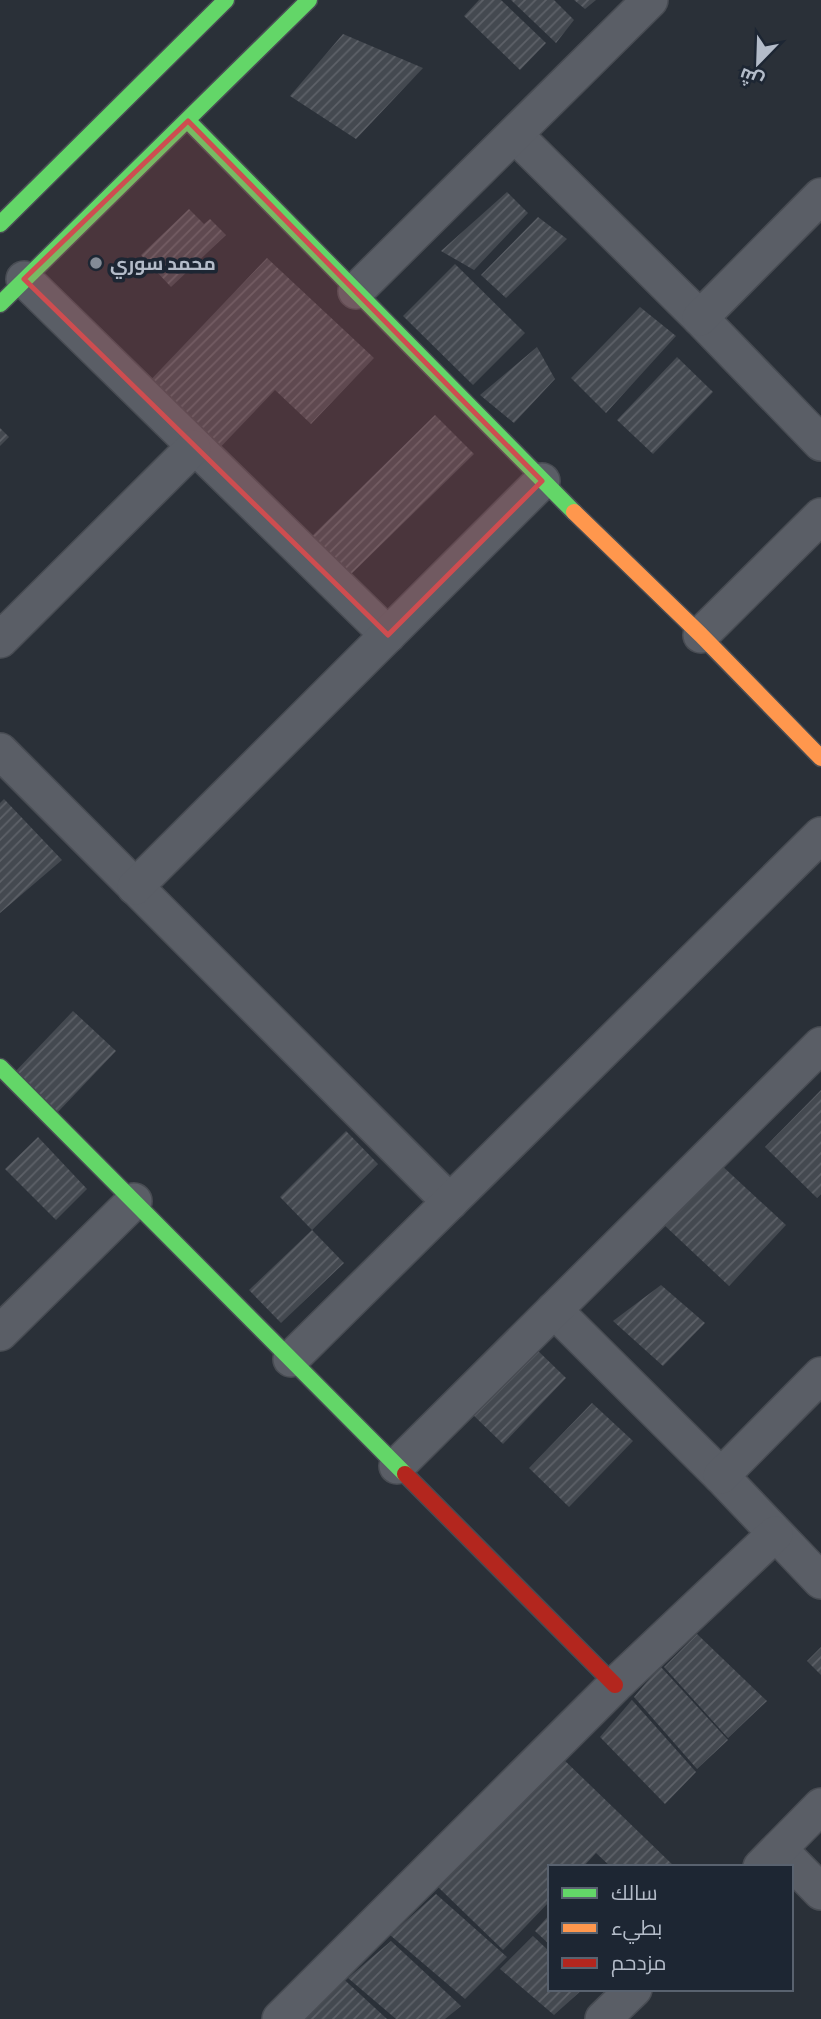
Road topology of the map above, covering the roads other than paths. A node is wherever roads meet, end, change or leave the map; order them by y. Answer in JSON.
{"nodes":[{"id":1,"x":226,"y":0,"type":"edge"},
{"id":2,"x":309,"y":0,"type":"edge"},
{"id":3,"x":650,"y":0,"type":"edge"},
{"id":4,"x":188,"y":121,"type":"junction"},
{"id":5,"x":515,"y":135,"type":"junction"},
{"id":6,"x":80,"y":144,"type":"junction"},
{"id":7,"x":96,"y":161,"type":"dead end"},
{"id":8,"x":821,"y":196,"type":"edge"},
{"id":9,"x":0,"y":224,"type":"edge"},
{"id":10,"x":24,"y":279,"type":"junction"},
{"id":11,"x":356,"y":290,"type":"junction"},
{"id":12,"x":0,"y":304,"type":"edge"},
{"id":13,"x":700,"y":318,"type":"junction"},
{"id":14,"x":821,"y":443,"type":"edge"},
{"id":15,"x":193,"y":448,"type":"junction"},
{"id":16,"x":542,"y":481,"type":"junction"},
{"id":17,"x":821,"y":516,"type":"edge"},
{"id":18,"x":388,"y":635,"type":"junction"},
{"id":19,"x":701,"y":635,"type":"junction"},
{"id":20,"x":0,"y":640,"type":"edge"},
{"id":21,"x":0,"y":751,"type":"edge"},
{"id":22,"x":821,"y":758,"type":"edge"},
{"id":23,"x":821,"y":835,"type":"edge"},
{"id":24,"x":135,"y":887,"type":"junction"},
{"id":25,"x":821,"y":1045,"type":"edge"},
{"id":26,"x":0,"y":1067,"type":"edge"},
{"id":27,"x":134,"y":1201,"type":"junction"},
{"id":28,"x":450,"y":1202,"type":"junction"},
{"id":29,"x":554,"y":1310,"type":"junction"},
{"id":30,"x":0,"y":1334,"type":"edge"},
{"id":31,"x":291,"y":1359,"type":"junction"},
{"id":32,"x":821,"y":1375,"type":"edge"},
{"id":33,"x":397,"y":1466,"type":"junction"},
{"id":34,"x":721,"y":1476,"type":"junction"},
{"id":35,"x":775,"y":1534,"type":"junction"},
{"id":36,"x":821,"y":1581,"type":"edge"},
{"id":37,"x":615,"y":1685,"type":"junction"},
{"id":38,"x":821,"y":1806,"type":"edge"},
{"id":39,"x":770,"y":1858,"type":"edge"},
{"id":40,"x":793,"y":1873,"type":"edge"},
{"id":41,"x":821,"y":1892,"type":"edge"},
{"id":42,"x":632,"y":1991,"type":"edge"},
{"id":43,"x":280,"y":2019,"type":"edge"},
{"id":44,"x":603,"y":2019,"type":"edge"}],
"edges":[{"from":1,"to":6,"type":"street"},
{"from":2,"to":4,"type":"street"},
{"from":3,"to":5,"type":"street"},
{"from":4,"to":10,"type":"street"},
{"from":4,"to":11,"type":"street"},
{"from":5,"to":11,"type":"street"},
{"from":5,"to":13,"type":"street"},
{"from":6,"to":7,"type":"street"},
{"from":6,"to":9,"type":"street"},
{"from":8,"to":13,"type":"street"},
{"from":10,"to":12,"type":"street"},
{"from":10,"to":15,"type":"street"},
{"from":11,"to":16,"type":"street"},
{"from":13,"to":14,"type":"street"},
{"from":15,"to":18,"type":"street"},
{"from":15,"to":20,"type":"street"},
{"from":16,"to":18,"type":"street"},
{"from":16,"to":19,"type":"street"},
{"from":17,"to":19,"type":"street"},
{"from":18,"to":24,"type":"street"},
{"from":19,"to":22,"type":"street"},
{"from":21,"to":24,"type":"street"},
{"from":23,"to":28,"type":"street"},
{"from":24,"to":28,"type":"street"},
{"from":25,"to":29,"type":"street"},
{"from":26,"to":27,"type":"street"},
{"from":27,"to":30,"type":"street"},
{"from":27,"to":31,"type":"street"},
{"from":28,"to":31,"type":"street"},
{"from":29,"to":33,"type":"street"},
{"from":29,"to":34,"type":"street"},
{"from":31,"to":33,"type":"street"},
{"from":32,"to":34,"type":"street"},
{"from":33,"to":37,"type":"street"},
{"from":34,"to":35,"type":"street"},
{"from":35,"to":36,"type":"street"},
{"from":35,"to":37,"type":"street"},
{"from":37,"to":43,"type":"street"},
{"from":38,"to":39,"type":"street"},
{"from":40,"to":41,"type":"street"},
{"from":42,"to":44,"type":"street"}]}
